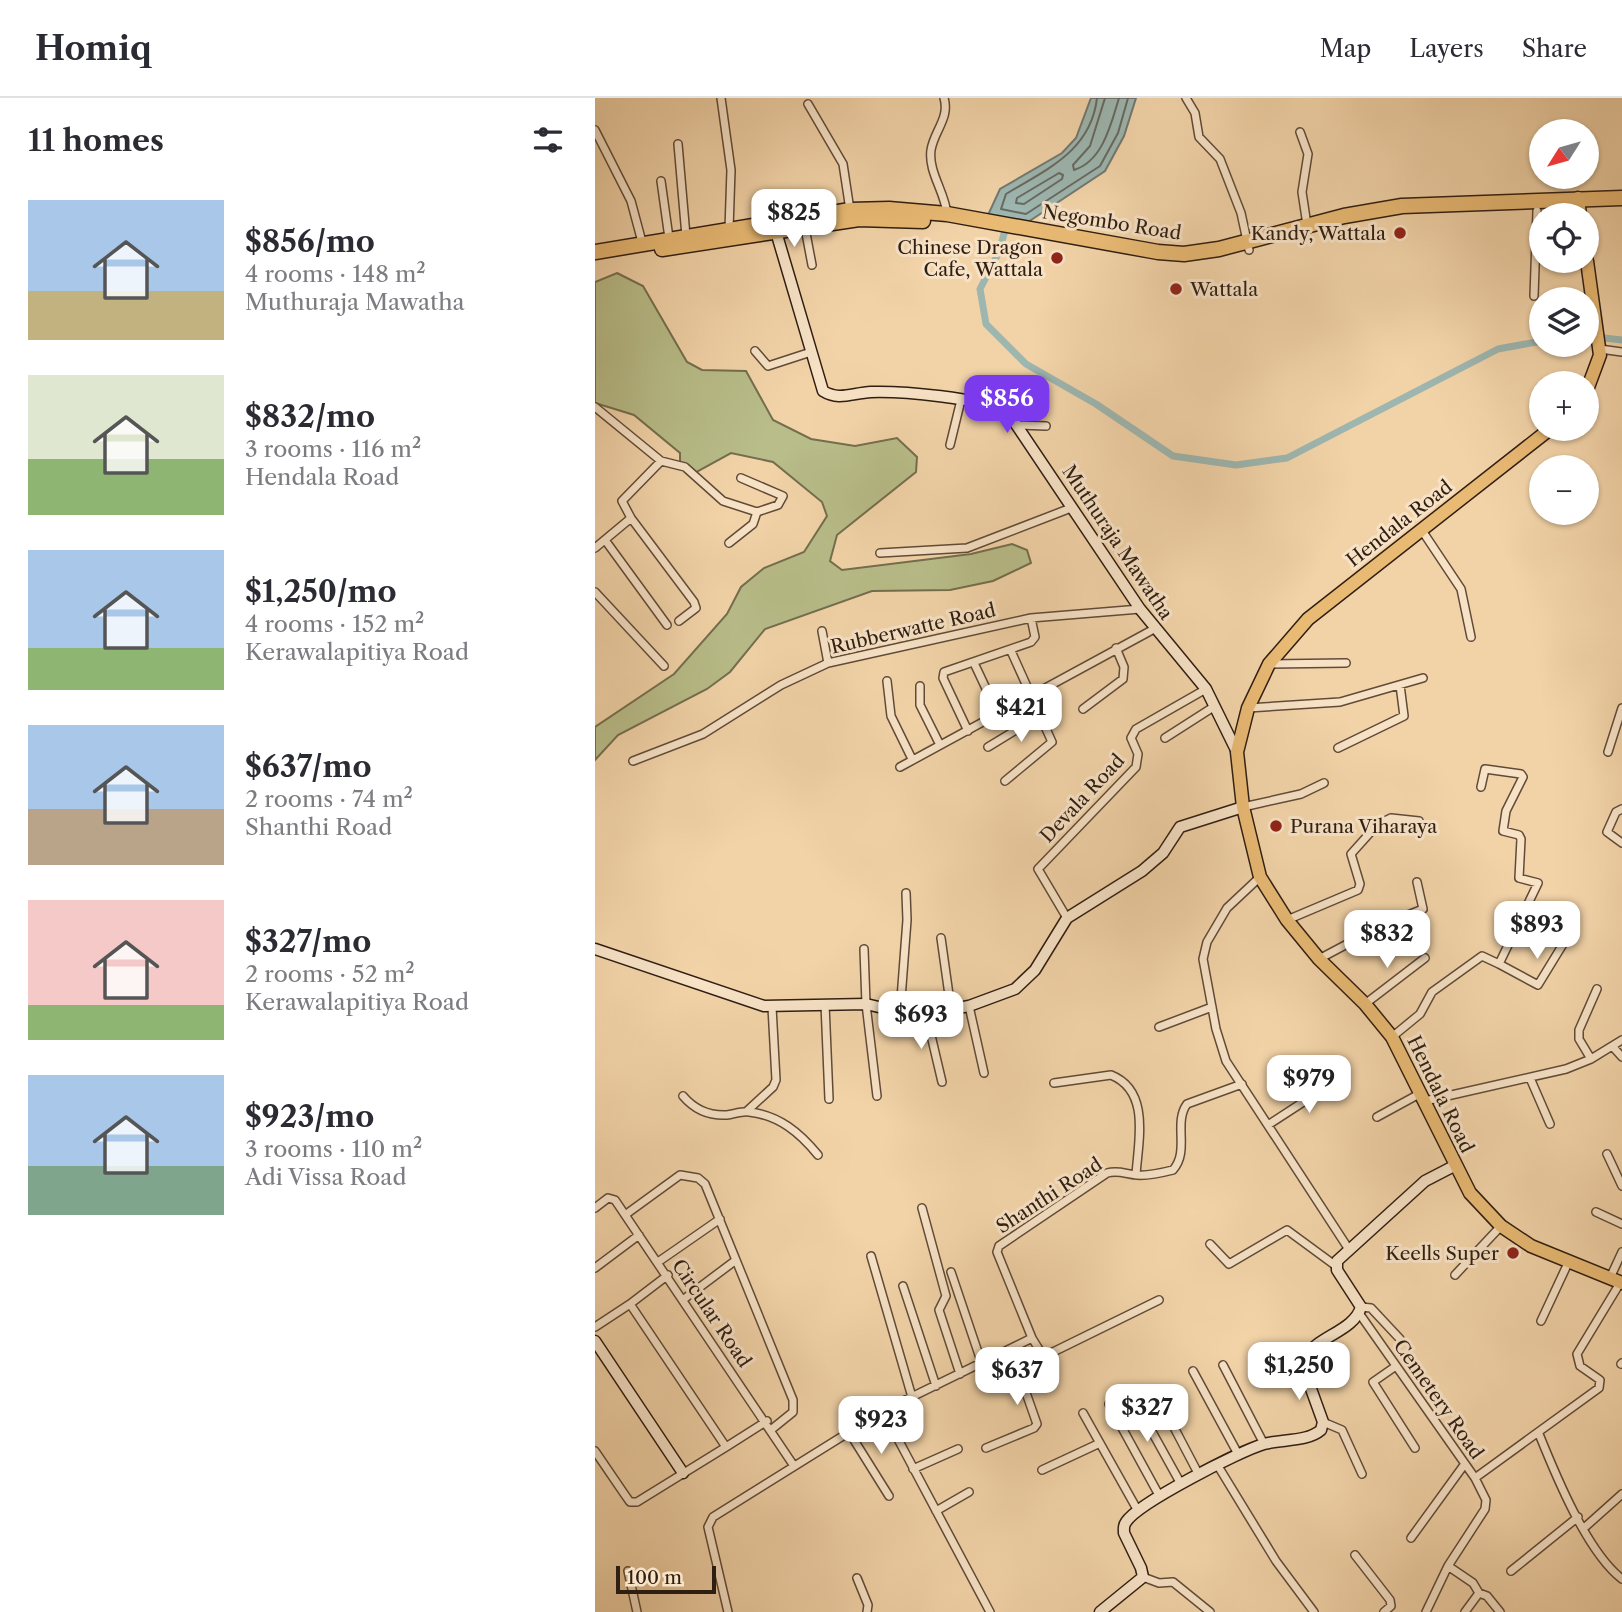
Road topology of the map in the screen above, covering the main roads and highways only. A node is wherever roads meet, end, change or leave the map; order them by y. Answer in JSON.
{"nodes":[{"id":1,"x":1622,"y":198,"type":"edge"},
{"id":2,"x":1598,"y":203,"type":"edge"},
{"id":3,"x":1622,"y":206,"type":"edge"},
{"id":4,"x":1529,"y":207,"type":"edge"},
{"id":5,"x":1599,"y":207,"type":"edge"},
{"id":6,"x":1529,"y":211,"type":"edge"},
{"id":7,"x":976,"y":223,"type":"junction"},
{"id":8,"x":774,"y":227,"type":"junction"},
{"id":9,"x":1248,"y":246,"type":"junction"},
{"id":10,"x":595,"y":252,"type":"edge"},
{"id":11,"x":595,"y":261,"type":"edge"},
{"id":12,"x":1589,"y":273,"type":"edge"},
{"id":13,"x":1596,"y":371,"type":"edge"},
{"id":14,"x":1535,"y":441,"type":"edge"},
{"id":15,"x":1617,"y":1281,"type":"edge"}],
"edges":[{"from":1,"to":2,"type":"highway","name":"Negombo Road"},
{"from":3,"to":5,"type":"highway","name":"Negombo Road"},
{"from":4,"to":9,"type":"highway","name":"Negombo Road"},
{"from":6,"to":9,"type":"highway","name":"Negombo Road"},
{"from":7,"to":8,"type":"highway","name":"Negombo Road"},
{"from":7,"to":8,"type":"highway","name":"Negombo Road"},
{"from":7,"to":9,"type":"highway","name":"Negombo Road"},
{"from":8,"to":10,"type":"highway","name":"Negombo Road"},
{"from":8,"to":11,"type":"highway","name":"Negombo Road"},
{"from":12,"to":13,"type":"main road"},
{"from":14,"to":15,"type":"main road","name":"Hendala Road"}]}
